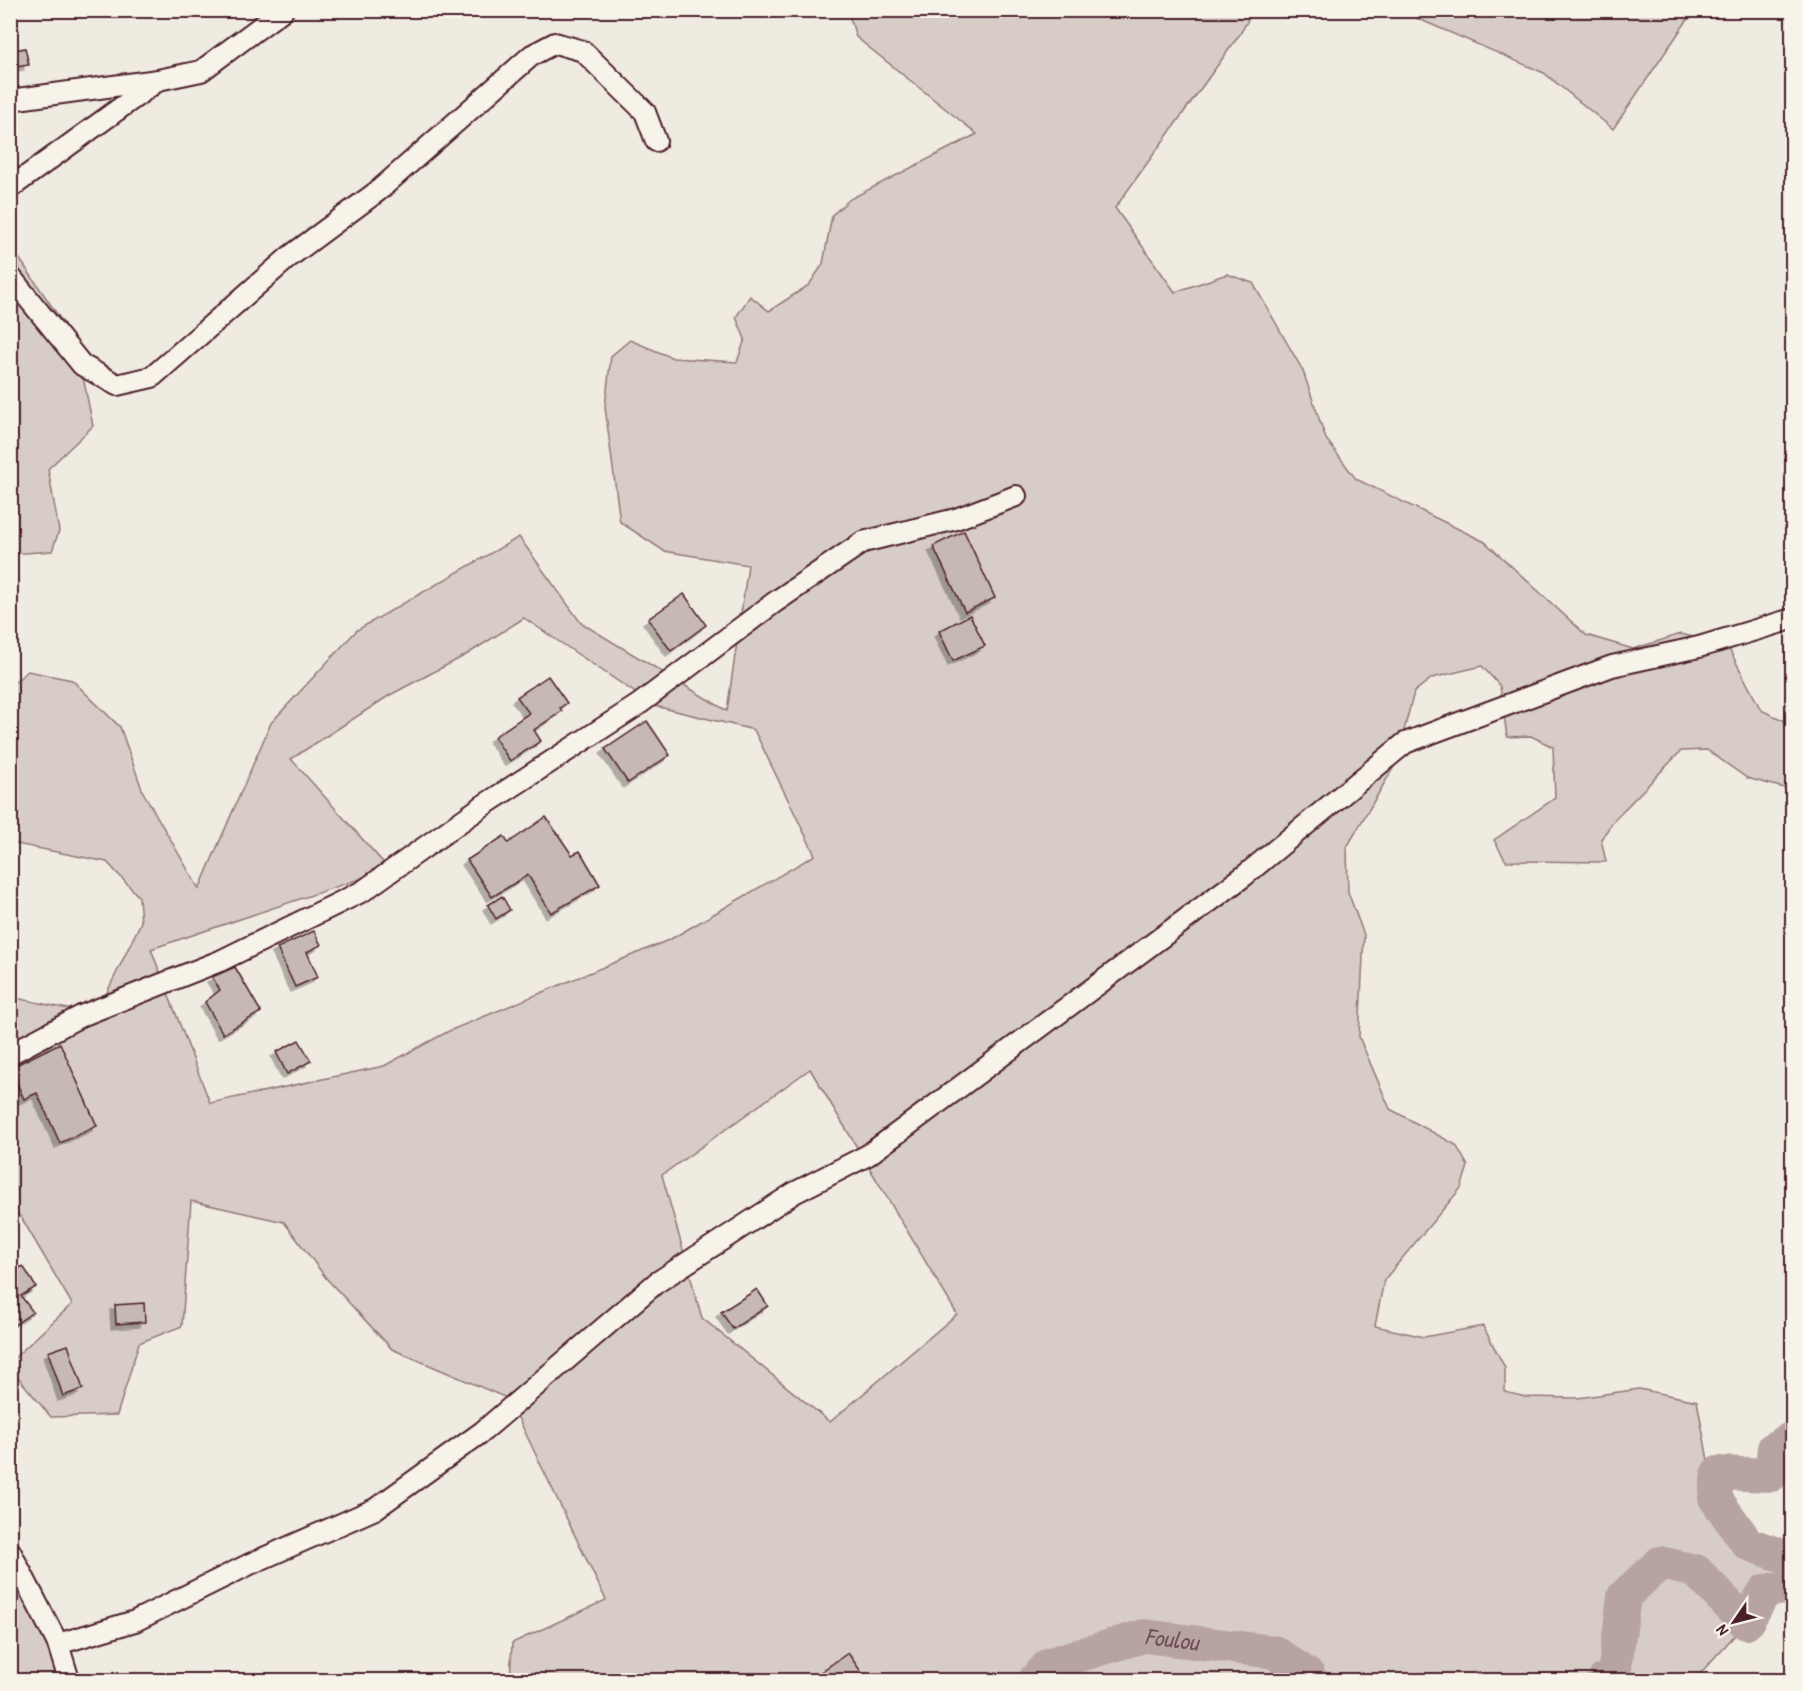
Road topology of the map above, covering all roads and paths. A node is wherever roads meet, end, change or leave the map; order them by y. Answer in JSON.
{"nodes":[{"id":1,"x":283,"y":10,"type":"edge"},
{"id":2,"x":158,"y":80,"type":"junction"},
{"id":3,"x":10,"y":100,"type":"edge"},
{"id":4,"x":657,"y":141,"type":"dead end"},
{"id":5,"x":10,"y":188,"type":"edge"},
{"id":6,"x":10,"y":276,"type":"edge"},
{"id":7,"x":1016,"y":496,"type":"dead end"},
{"id":8,"x":1792,"y":619,"type":"edge"},
{"id":9,"x":10,"y":1054,"type":"edge"},
{"id":10,"x":10,"y":1551,"type":"edge"},
{"id":11,"x":58,"y":1644,"type":"junction"},
{"id":12,"x":69,"y":1680,"type":"edge"}],
"edges":[{"from":1,"to":2,"type":"street"},
{"from":2,"to":3,"type":"street"},
{"from":2,"to":5,"type":"street"},
{"from":4,"to":6,"type":"street"},
{"from":7,"to":9,"type":"street"},
{"from":8,"to":11,"type":"street"},
{"from":10,"to":11,"type":"street"},
{"from":11,"to":12,"type":"street"}]}
